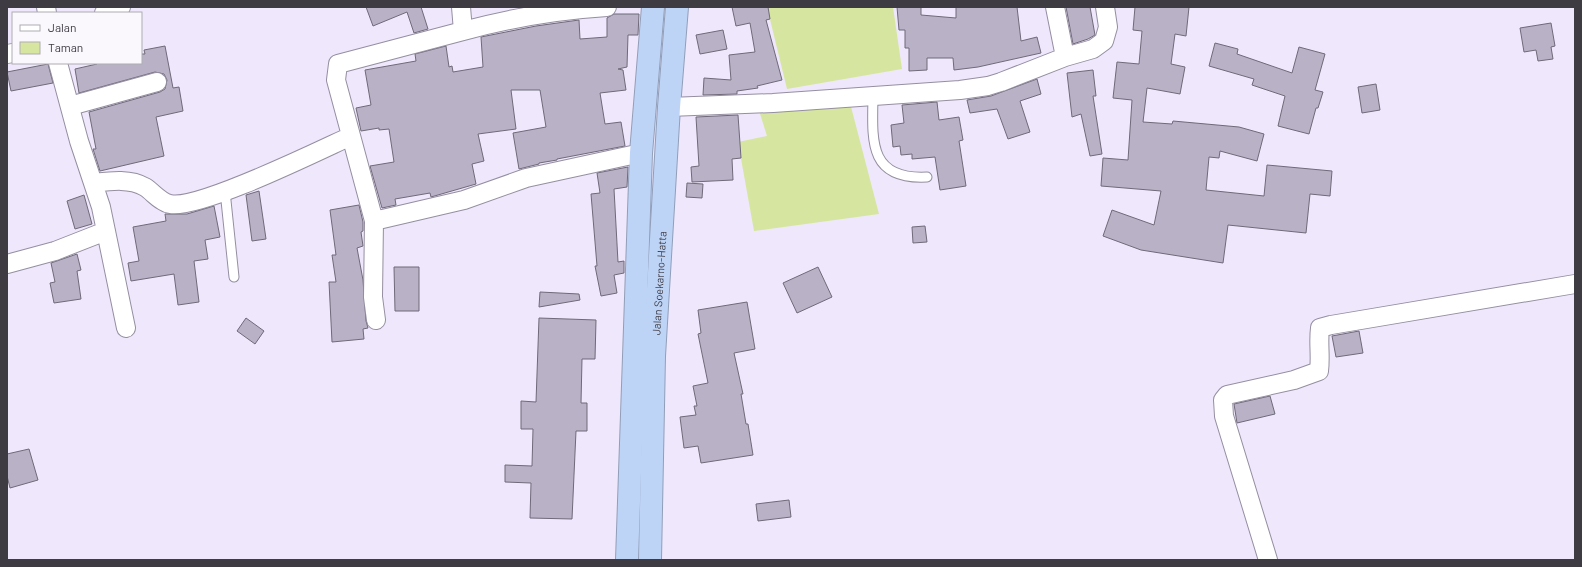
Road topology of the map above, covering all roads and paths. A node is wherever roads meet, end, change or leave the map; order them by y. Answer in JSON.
{"nodes":[{"id":1,"x":121,"y":7,"type":"edge"},
{"id":2,"x":461,"y":7,"type":"edge"},
{"id":3,"x":607,"y":7,"type":"edge"},
{"id":4,"x":653,"y":7,"type":"edge"},
{"id":5,"x":677,"y":7,"type":"edge"},
{"id":6,"x":1055,"y":7,"type":"edge"},
{"id":7,"x":1105,"y":7,"type":"edge"},
{"id":8,"x":107,"y":12,"type":"edge"},
{"id":9,"x":463,"y":31,"type":"junction"},
{"id":10,"x":1065,"y":57,"type":"junction"},
{"id":11,"x":58,"y":64,"type":"edge"},
{"id":12,"x":157,"y":82,"type":"dead end"},
{"id":13,"x":873,"y":97,"type":"junction"},
{"id":14,"x":70,"y":106,"type":"junction"},
{"id":15,"x":669,"y":106,"type":"junction"},
{"id":16,"x":351,"y":136,"type":"junction"},
{"id":17,"x":641,"y":153,"type":"junction"},
{"id":18,"x":927,"y":178,"type":"dead end"},
{"id":19,"x":94,"y":183,"type":"junction"},
{"id":20,"x":225,"y":191,"type":"junction"},
{"id":21,"x":374,"y":221,"type":"junction"},
{"id":22,"x":106,"y":232,"type":"junction"},
{"id":23,"x":7,"y":264,"type":"edge"},
{"id":24,"x":234,"y":277,"type":"dead end"},
{"id":25,"x":1575,"y":284,"type":"edge"},
{"id":26,"x":376,"y":320,"type":"dead end"},
{"id":27,"x":126,"y":328,"type":"dead end"},
{"id":28,"x":627,"y":560,"type":"edge"},
{"id":29,"x":650,"y":560,"type":"edge"},
{"id":30,"x":1268,"y":560,"type":"edge"}],
"edges":[{"from":1,"to":8,"type":"street"},
{"from":2,"to":9,"type":"street"},
{"from":3,"to":9,"type":"street"},
{"from":4,"to":17,"type":"highway","name":"Jalan Soekarno-Hatta"},
{"from":5,"to":15,"type":"highway","name":"Jalan Soekarno-Hatta"},
{"from":6,"to":10,"type":"street"},
{"from":7,"to":10,"type":"street"},
{"from":9,"to":16,"type":"street"},
{"from":10,"to":13,"type":"street"},
{"from":11,"to":14,"type":"street"},
{"from":12,"to":14,"type":"street"},
{"from":13,"to":15,"type":"street"},
{"from":13,"to":18,"type":"lane"},
{"from":14,"to":19,"type":"street"},
{"from":15,"to":29,"type":"highway","name":"Jalan Soekarno-Hatta"},
{"from":16,"to":20,"type":"street"},
{"from":16,"to":21,"type":"street"},
{"from":17,"to":21,"type":"street"},
{"from":17,"to":28,"type":"highway","name":"Jalan Soekarno-Hatta"},
{"from":19,"to":20,"type":"street"},
{"from":19,"to":22,"type":"street"},
{"from":20,"to":24,"type":"lane"},
{"from":21,"to":26,"type":"street"},
{"from":22,"to":23,"type":"street"},
{"from":22,"to":27,"type":"street"},
{"from":25,"to":30,"type":"street"}]}
